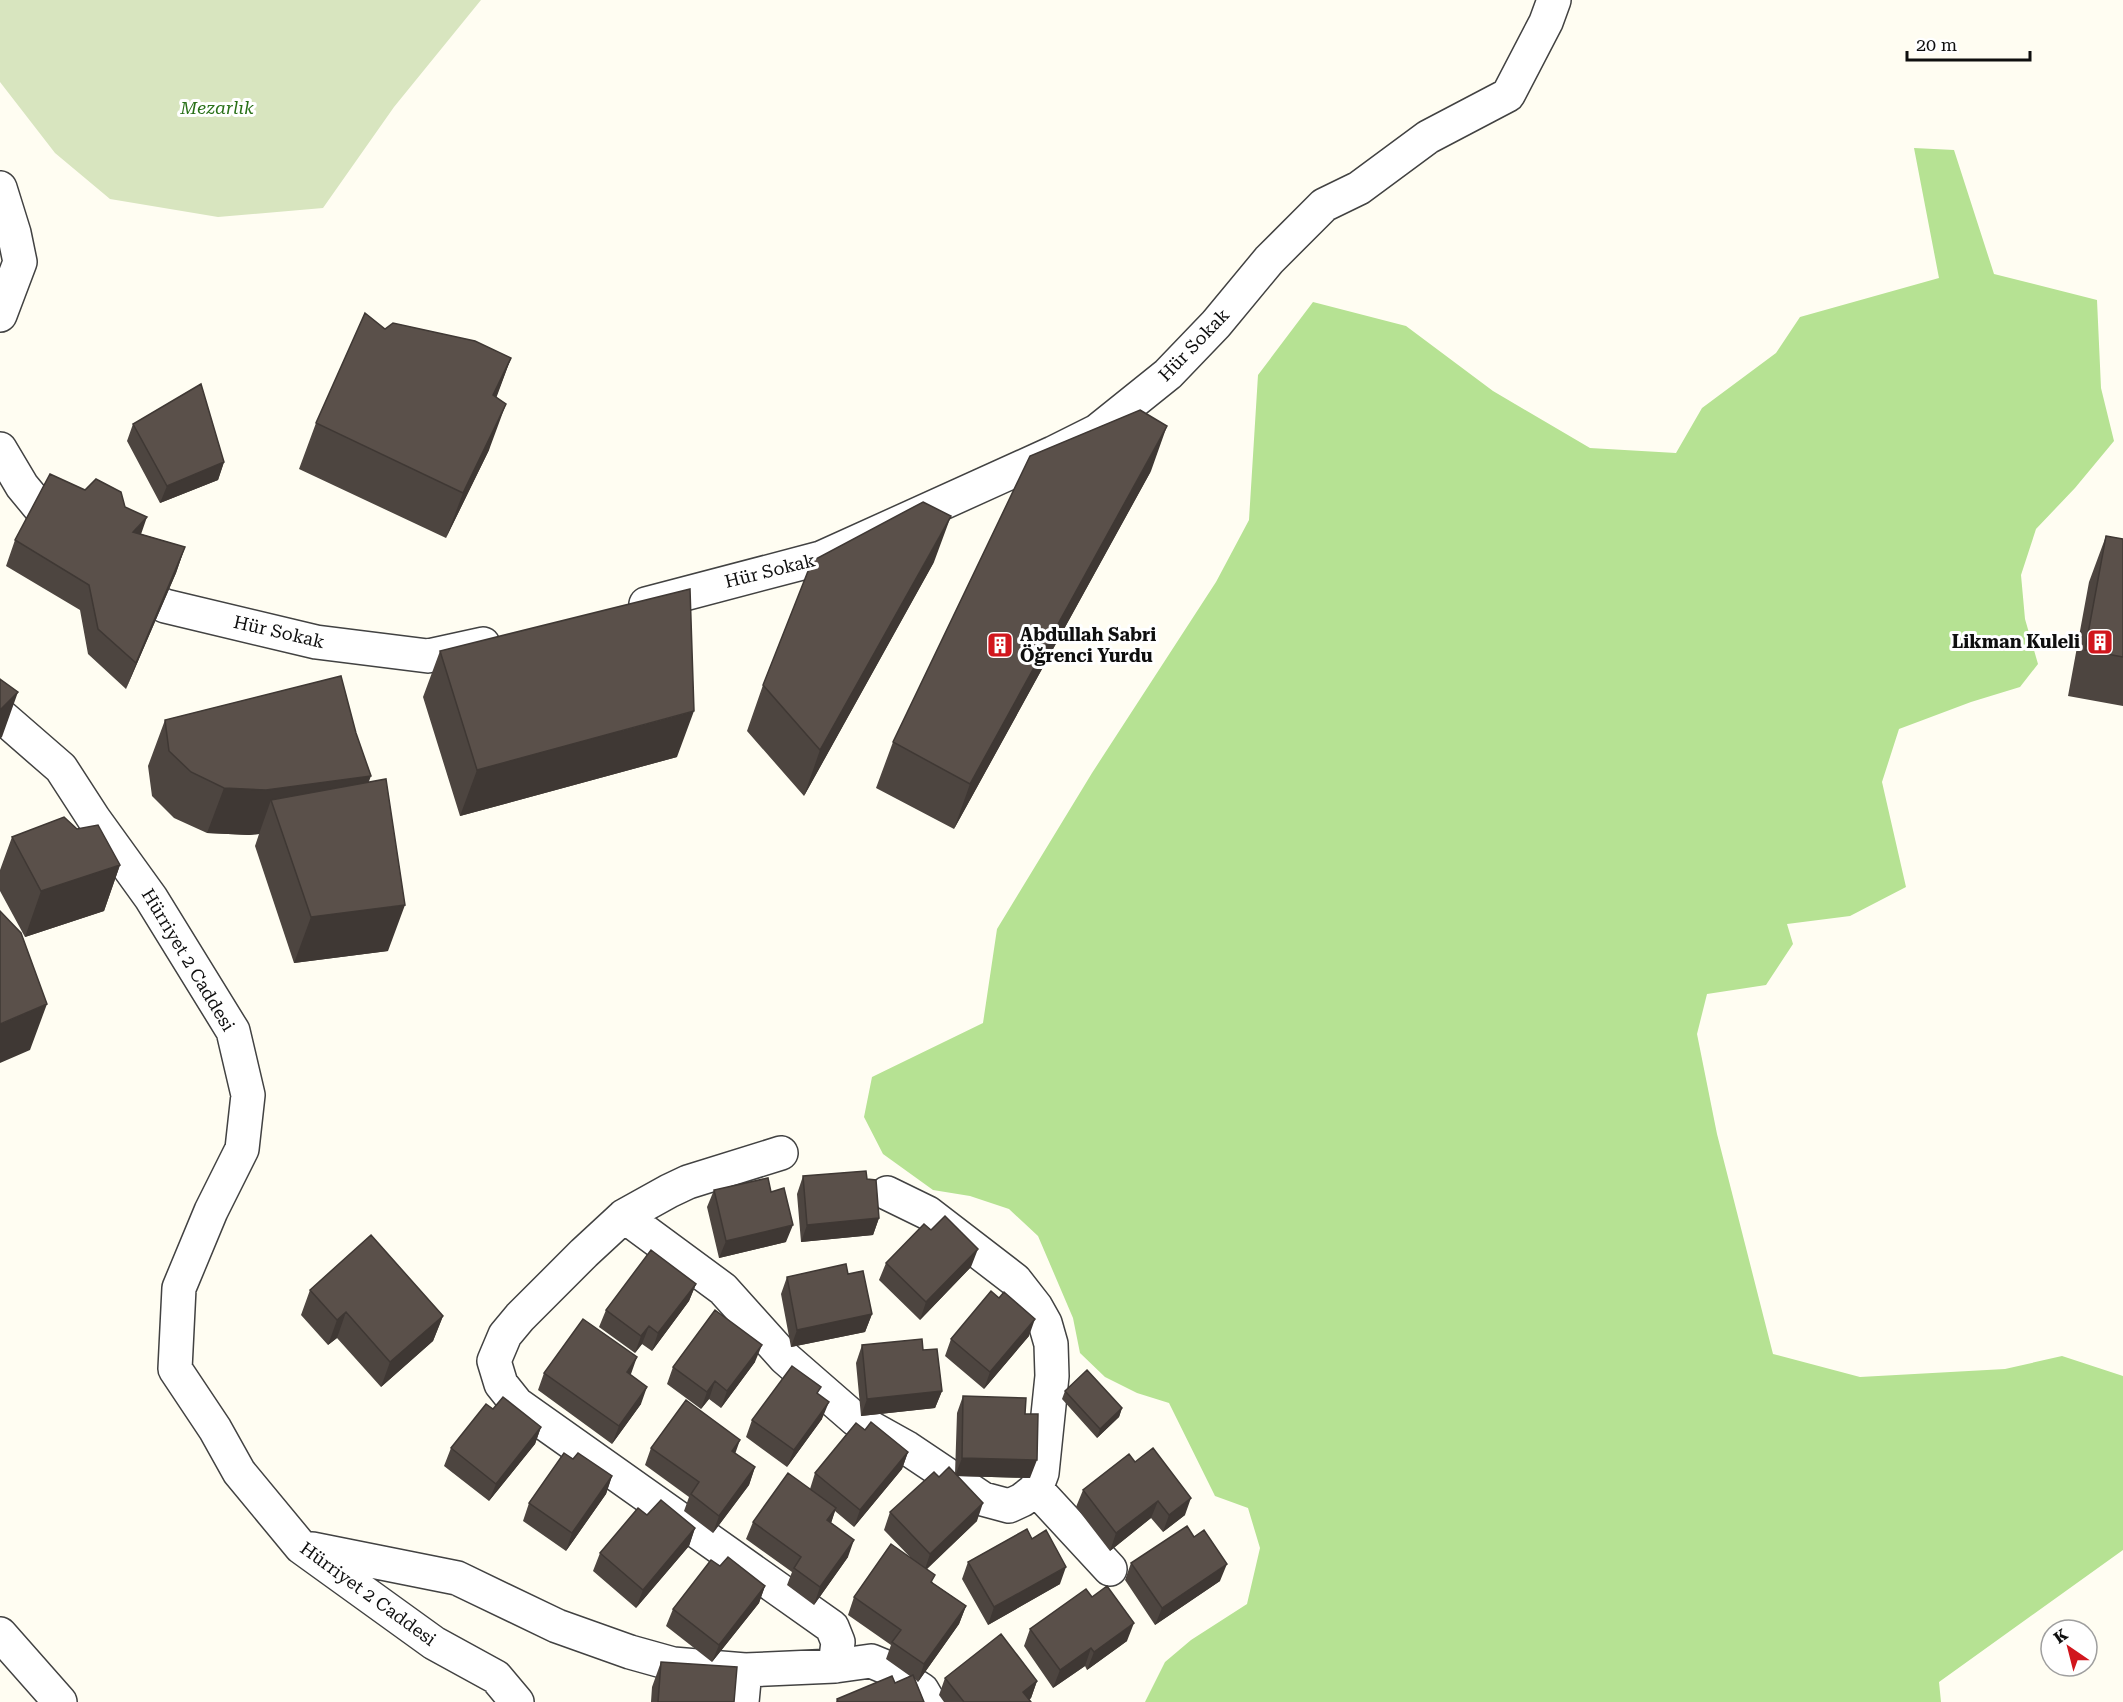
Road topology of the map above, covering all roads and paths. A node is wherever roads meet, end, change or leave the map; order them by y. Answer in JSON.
{"nodes":[{"id":1,"x":1554,"y":0,"type":"edge"},
{"id":2,"x":0,"y":188,"type":"edge"},
{"id":3,"x":0,"y":315,"type":"edge"},
{"id":4,"x":0,"y":449,"type":"edge"},
{"id":5,"x":619,"y":611,"type":"edge"},
{"id":6,"x":507,"y":638,"type":"edge"},
{"id":7,"x":0,"y":715,"type":"edge"},
{"id":8,"x":782,"y":1153,"type":"dead end"},
{"id":9,"x":886,"y":1193,"type":"dead end"},
{"id":10,"x":624,"y":1216,"type":"junction"},
{"id":11,"x":1036,"y":1489,"type":"junction"},
{"id":12,"x":301,"y":1547,"type":"junction"},
{"id":13,"x":1110,"y":1569,"type":"dead end"},
{"id":14,"x":0,"y":1634,"type":"edge"},
{"id":15,"x":835,"y":1666,"type":"junction"},
{"id":16,"x":745,"y":1670,"type":"junction"},
{"id":17,"x":60,"y":1702,"type":"edge"},
{"id":18,"x":517,"y":1702,"type":"edge"},
{"id":19,"x":742,"y":1702,"type":"edge"},
{"id":20,"x":929,"y":1702,"type":"edge"}],
"edges":[{"from":1,"to":5,"type":"street","name":"Hür Sokak"},
{"from":2,"to":3,"type":"street"},
{"from":4,"to":6,"type":"street","name":"Hür Sokak"},
{"from":7,"to":12,"type":"street","name":"Hürriyet 2 Caddesi"},
{"from":8,"to":10,"type":"street"},
{"from":9,"to":11,"type":"street"},
{"from":10,"to":11,"type":"street"},
{"from":10,"to":15,"type":"street"},
{"from":11,"to":13,"type":"street"},
{"from":12,"to":16,"type":"street"},
{"from":12,"to":18,"type":"street","name":"Hürriyet 2 Caddesi"},
{"from":14,"to":17,"type":"street"},
{"from":15,"to":16,"type":"street"},
{"from":15,"to":20,"type":"street"},
{"from":16,"to":19,"type":"street"}]}
